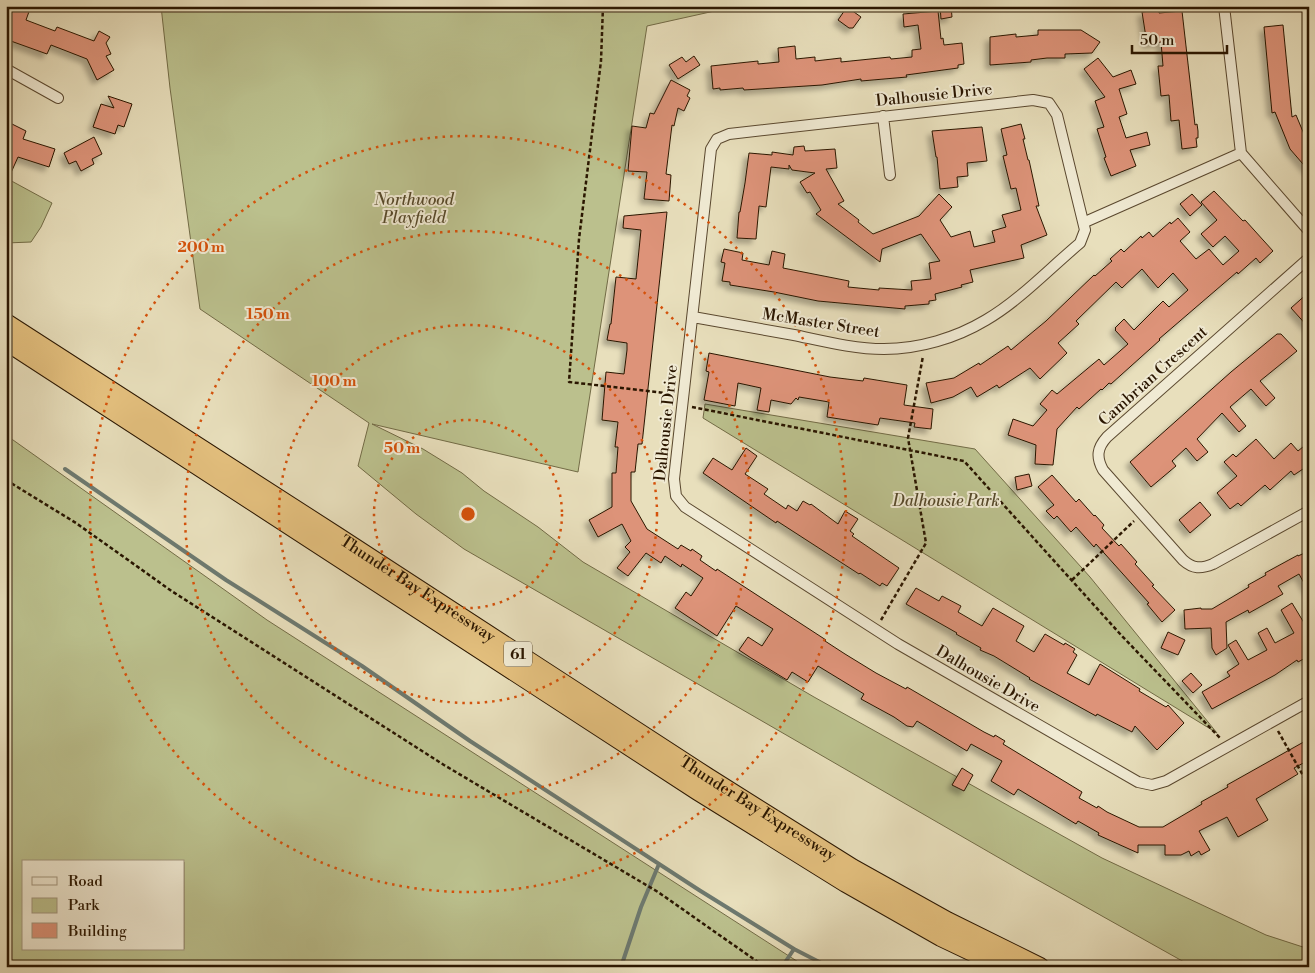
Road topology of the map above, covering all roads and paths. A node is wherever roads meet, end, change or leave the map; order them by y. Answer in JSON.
{"nodes":[{"id":1,"x":603,"y":6,"type":"edge"},
{"id":2,"x":1226,"y":6,"type":"edge"},
{"id":3,"x":6,"y":69,"type":"edge"},
{"id":4,"x":58,"y":98,"type":"dead end"},
{"id":5,"x":883,"y":116,"type":"junction"},
{"id":6,"x":1241,"y":153,"type":"junction"},
{"id":7,"x":890,"y":175,"type":"dead end"},
{"id":8,"x":1085,"y":222,"type":"junction"},
{"id":9,"x":1309,"y":231,"type":"edge"},
{"id":10,"x":1309,"y":258,"type":"edge"},
{"id":11,"x":693,"y":317,"type":"junction"},
{"id":12,"x":6,"y":323,"type":"edge"},
{"id":13,"x":6,"y":341,"type":"edge"},
{"id":14,"x":926,"y":344,"type":"junction"},
{"id":15,"x":683,"y":400,"type":"junction"},
{"id":16,"x":909,"y":450,"type":"junction"},
{"id":17,"x":6,"y":480,"type":"edge"},
{"id":18,"x":1309,"y":511,"type":"edge"},
{"id":19,"x":1142,"y":514,"type":"junction"},
{"id":20,"x":1072,"y":580,"type":"junction"},
{"id":21,"x":875,"y":630,"type":"junction"},
{"id":22,"x":1309,"y":701,"type":"edge"},
{"id":23,"x":1272,"y":721,"type":"junction"},
{"id":24,"x":1228,"y":746,"type":"junction"},
{"id":25,"x":1309,"y":786,"type":"edge"},
{"id":26,"x":765,"y":967,"type":"edge"},
{"id":27,"x":1004,"y":967,"type":"edge"},
{"id":28,"x":1040,"y":967,"type":"edge"}],
"edges":[{"from":1,"to":15,"type":"path"},
{"from":2,"to":6,"type":"street"},
{"from":3,"to":4,"type":"street"},
{"from":5,"to":7,"type":"street"},
{"from":5,"to":8,"type":"street","name":"Dalhousie Drive"},
{"from":5,"to":11,"type":"street","name":"Dalhousie Drive"},
{"from":6,"to":8,"type":"street"},
{"from":6,"to":9,"type":"street"},
{"from":8,"to":14,"type":"street","name":"McMaster Street"},
{"from":10,"to":19,"type":"street","name":"Cambrian Crescent"},
{"from":11,"to":14,"type":"street","name":"McMaster Street"},
{"from":11,"to":15,"type":"street","name":"Dalhousie Drive"},
{"from":12,"to":28,"type":"highway","name":"Thunder Bay Expressway","number":"61"},
{"from":13,"to":27,"type":"highway","name":"Thunder Bay Expressway","number":"61"},
{"from":14,"to":16,"type":"path"},
{"from":15,"to":16,"type":"path"},
{"from":15,"to":21,"type":"street","name":"Dalhousie Drive"},
{"from":16,"to":20,"type":"path"},
{"from":16,"to":21,"type":"path"},
{"from":17,"to":26,"type":"path"},
{"from":18,"to":19,"type":"street","name":"Cambrian Crescent"},
{"from":19,"to":20,"type":"path"},
{"from":20,"to":24,"type":"path"},
{"from":21,"to":24,"type":"street","name":"Dalhousie Drive"},
{"from":22,"to":23,"type":"street","name":"Dalhousie Drive"},
{"from":23,"to":24,"type":"street","name":"Dalhousie Drive"},
{"from":23,"to":25,"type":"path"}]}
